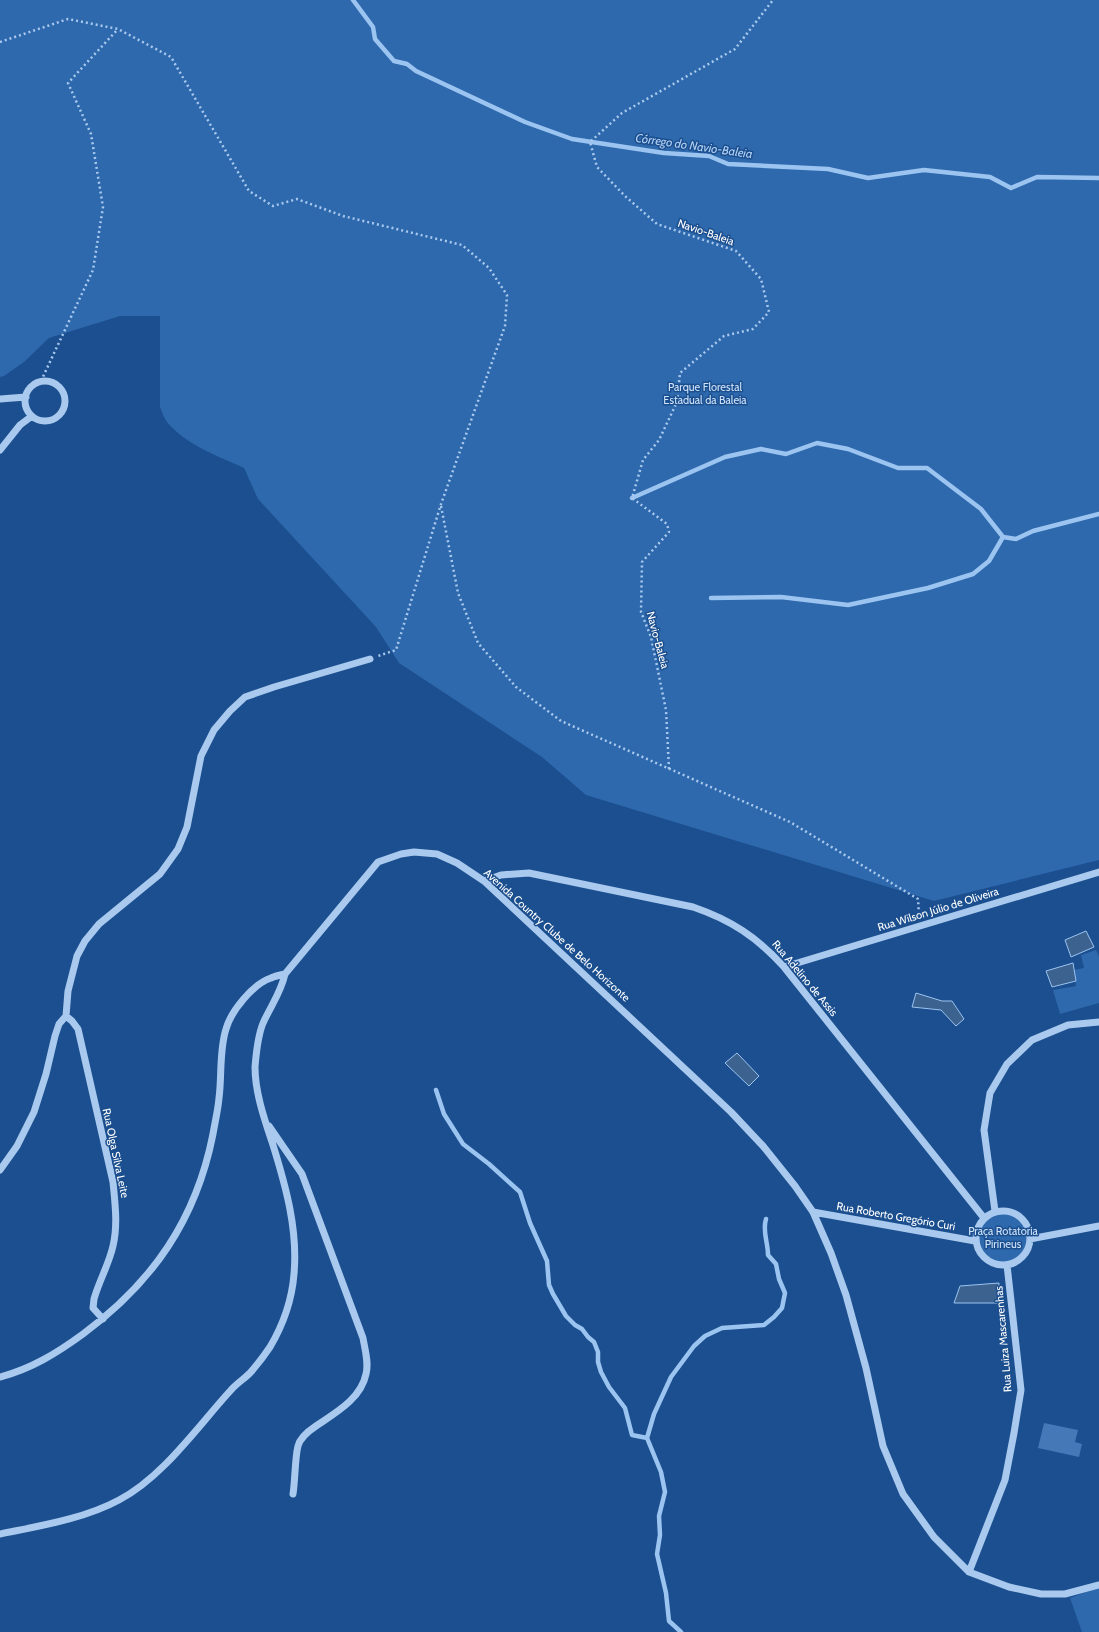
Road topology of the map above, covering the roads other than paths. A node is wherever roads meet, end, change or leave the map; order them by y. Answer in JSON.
{"nodes":[{"id":1,"x":26,"y":397,"type":"junction"},
{"id":2,"x":0,"y":399,"type":"edge"},
{"id":3,"x":32,"y":416,"type":"junction"},
{"id":4,"x":0,"y":450,"type":"edge"},
{"id":5,"x":370,"y":659,"type":"road end"},
{"id":6,"x":1099,"y":872,"type":"edge"},
{"id":7,"x":484,"y":881,"type":"junction"},
{"id":8,"x":784,"y":967,"type":"junction"},
{"id":9,"x":285,"y":974,"type":"junction"},
{"id":10,"x":66,"y":1016,"type":"junction"},
{"id":11,"x":1099,"y":1022,"type":"edge"},
{"id":12,"x":265,"y":1121,"type":"junction"},
{"id":13,"x":0,"y":1170,"type":"edge"},
{"id":14,"x":995,"y":1211,"type":"junction"},
{"id":15,"x":813,"y":1212,"type":"junction"},
{"id":16,"x":984,"y":1218,"type":"junction"},
{"id":17,"x":1099,"y":1226,"type":"edge"},
{"id":18,"x":1030,"y":1239,"type":"junction"},
{"id":19,"x":975,"y":1241,"type":"junction"},
{"id":20,"x":1007,"y":1265,"type":"junction"},
{"id":21,"x":102,"y":1319,"type":"junction"},
{"id":22,"x":0,"y":1377,"type":"edge"},
{"id":23,"x":293,"y":1494,"type":"dead end"},
{"id":24,"x":0,"y":1534,"type":"edge"},
{"id":25,"x":969,"y":1572,"type":"junction"},
{"id":26,"x":1099,"y":1585,"type":"edge"}],
"edges":[{"from":1,"to":2,"type":"street"},
{"from":1,"to":3,"type":"street"},
{"from":1,"to":3,"type":"street"},
{"from":3,"to":4,"type":"street"},
{"from":5,"to":10,"type":"street"},
{"from":6,"to":8,"type":"street","name":"Rua Wilson Júlio de Oliveira"},
{"from":7,"to":8,"type":"street","name":"Rua Adelino de Assis"},
{"from":7,"to":9,"type":"street","name":"Avenida Country Clube de Belo Horizonte"},
{"from":7,"to":15,"type":"street","name":"Avenida Country Clube de Belo Horizonte"},
{"from":8,"to":16,"type":"street","name":"Rua Adelino de Assis"},
{"from":9,"to":12,"type":"street","name":"Avenida Country Clube de Belo Horizonte"},
{"from":9,"to":21,"type":"street"},
{"from":10,"to":13,"type":"street"},
{"from":10,"to":21,"type":"street","name":"Rua Olga Silva Leite"},
{"from":11,"to":14,"type":"street"},
{"from":12,"to":23,"type":"street"},
{"from":12,"to":24,"type":"street","name":"Avenida Country Clube de Belo Horizonte"},
{"from":14,"to":16,"type":"street"},
{"from":14,"to":18,"type":"street"},
{"from":15,"to":19,"type":"street","name":"Rua Roberto Gregório Curi"},
{"from":15,"to":25,"type":"street","name":"Avenida Country Clube de Belo Horizonte"},
{"from":16,"to":19,"type":"street"},
{"from":17,"to":18,"type":"street"},
{"from":18,"to":20,"type":"street"},
{"from":19,"to":20,"type":"street"},
{"from":20,"to":25,"type":"street","name":"Rua Luiza Mascarenhas"},
{"from":21,"to":22,"type":"street"},
{"from":25,"to":26,"type":"street","name":"Avenida Country Clube de Belo Horizonte"}]}
